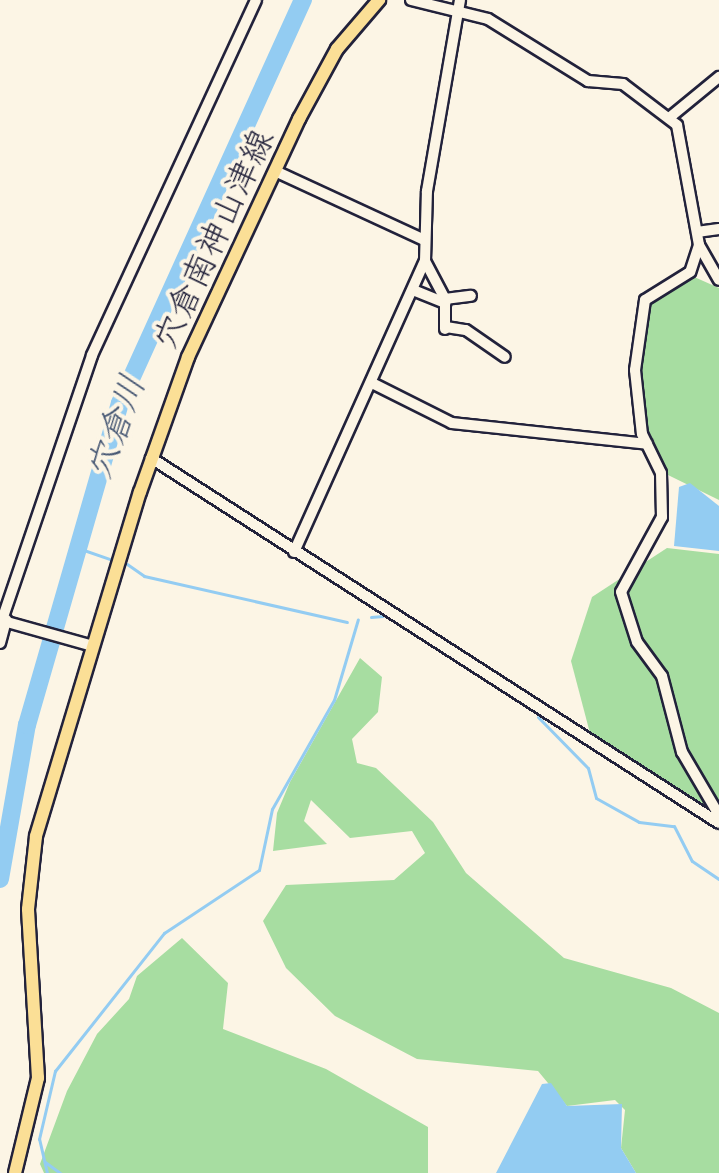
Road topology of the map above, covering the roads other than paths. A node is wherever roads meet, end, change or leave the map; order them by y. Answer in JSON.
{"nodes":[{"id":1,"x":256,"y":0,"type":"edge"},
{"id":2,"x":379,"y":0,"type":"edge"},
{"id":3,"x":411,"y":0,"type":"edge"},
{"id":4,"x":459,"y":4,"type":"edge"},
{"id":5,"x":719,"y":77,"type":"edge"},
{"id":6,"x":669,"y":118,"type":"junction"},
{"id":7,"x":275,"y":171,"type":"junction"},
{"id":8,"x":719,"y":229,"type":"edge"},
{"id":9,"x":697,"y":232,"type":"junction"},
{"id":10,"x":424,"y":240,"type":"junction"},
{"id":11,"x":699,"y":245,"type":"junction"},
{"id":12,"x":425,"y":261,"type":"junction"},
{"id":13,"x":719,"y":280,"type":"edge"},
{"id":14,"x":413,"y":290,"type":"junction"},
{"id":15,"x":471,"y":296,"type":"dead end"},
{"id":16,"x":445,"y":301,"type":"junction"},
{"id":17,"x":505,"y":357,"type":"dead end"},
{"id":18,"x":372,"y":383,"type":"junction"},
{"id":19,"x":647,"y":444,"type":"junction"},
{"id":20,"x":151,"y":458,"type":"junction"},
{"id":21,"x":294,"y":552,"type":"junction"},
{"id":22,"x":4,"y":620,"type":"edge"},
{"id":23,"x":0,"y":643,"type":"edge"},
{"id":24,"x":89,"y":645,"type":"junction"},
{"id":25,"x":719,"y":815,"type":"edge"},
{"id":26,"x":719,"y":823,"type":"edge"},
{"id":27,"x":15,"y":1173,"type":"edge"}],
"edges":[{"from":1,"to":22,"type":"street"},
{"from":2,"to":7,"type":"main road","name":"穴倉南神山津線"},
{"from":3,"to":4,"type":"street"},
{"from":4,"to":6,"type":"street"},
{"from":4,"to":10,"type":"street"},
{"from":5,"to":6,"type":"street"},
{"from":6,"to":9,"type":"street"},
{"from":7,"to":10,"type":"street"},
{"from":7,"to":20,"type":"main road","name":"穴倉南神山津線"},
{"from":8,"to":9,"type":"street"},
{"from":9,"to":11,"type":"street"},
{"from":10,"to":12,"type":"street"},
{"from":11,"to":13,"type":"street"},
{"from":11,"to":19,"type":"street"},
{"from":12,"to":14,"type":"street"},
{"from":12,"to":16,"type":"street"},
{"from":14,"to":16,"type":"street"},
{"from":14,"to":18,"type":"street"},
{"from":15,"to":16,"type":"street"},
{"from":16,"to":17,"type":"street"},
{"from":18,"to":19,"type":"street"},
{"from":18,"to":21,"type":"street"},
{"from":19,"to":25,"type":"street"},
{"from":20,"to":21,"type":"street"},
{"from":20,"to":24,"type":"main road","name":"穴倉南神山津線"},
{"from":21,"to":26,"type":"street"},
{"from":22,"to":23,"type":"street"},
{"from":22,"to":24,"type":"street"},
{"from":24,"to":27,"type":"main road","name":"穴倉南神山津線"}]}
